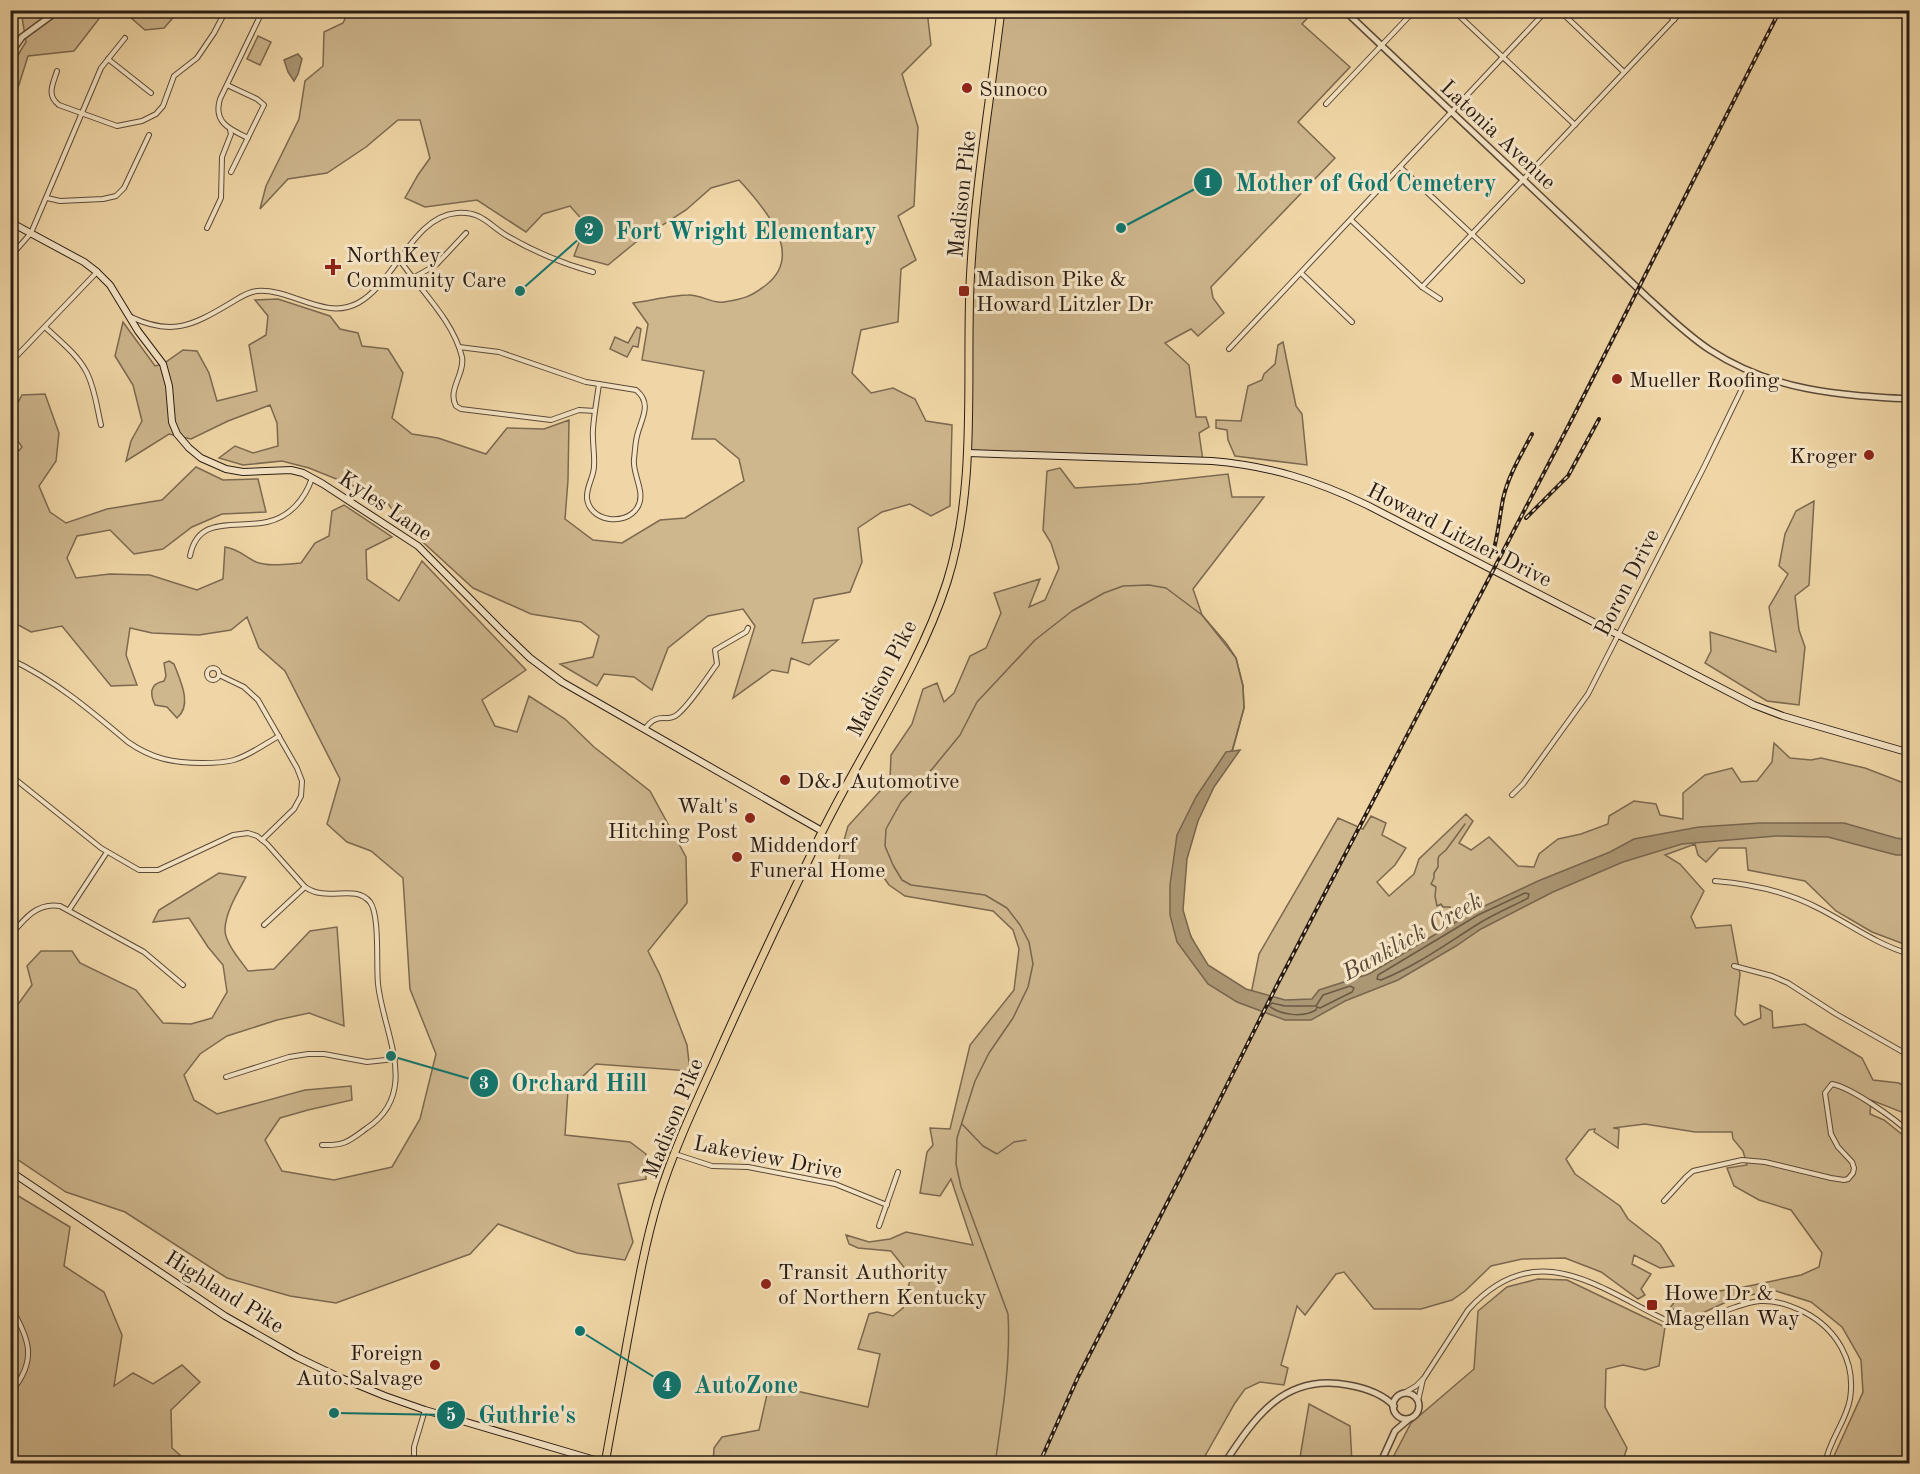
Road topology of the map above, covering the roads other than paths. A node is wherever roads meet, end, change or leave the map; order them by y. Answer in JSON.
{"nodes":[{"id":1,"x":59,"y":10,"type":"edge"},
{"id":2,"x":226,"y":10,"type":"edge"},
{"id":3,"x":263,"y":10,"type":"edge"},
{"id":4,"x":1001,"y":10,"type":"edge"},
{"id":5,"x":1344,"y":10,"type":"edge"},
{"id":6,"x":1415,"y":10,"type":"edge"},
{"id":7,"x":1454,"y":10,"type":"edge"},
{"id":8,"x":1548,"y":10,"type":"edge"},
{"id":9,"x":1559,"y":10,"type":"edge"},
{"id":10,"x":1664,"y":10,"type":"edge"},
{"id":11,"x":1683,"y":10,"type":"edge"},
{"id":12,"x":1674,"y":20,"type":"junction"},
{"id":13,"x":125,"y":38,"type":"dead end"},
{"id":14,"x":1381,"y":45,"type":"junction"},
{"id":15,"x":10,"y":54,"type":"edge"},
{"id":16,"x":1503,"y":58,"type":"junction"},
{"id":17,"x":108,"y":59,"type":"junction"},
{"id":18,"x":57,"y":71,"type":"dead end"},
{"id":19,"x":1624,"y":72,"type":"junction"},
{"id":20,"x":227,"y":85,"type":"junction"},
{"id":21,"x":151,"y":93,"type":"dead end"},
{"id":22,"x":1326,"y":104,"type":"dead end"},
{"id":23,"x":1452,"y":112,"type":"junction"},
{"id":24,"x":83,"y":114,"type":"junction"},
{"id":25,"x":1575,"y":125,"type":"junction"},
{"id":26,"x":230,"y":130,"type":"junction"},
{"id":27,"x":149,"y":135,"type":"dead end"},
{"id":28,"x":248,"y":138,"type":"junction"},
{"id":29,"x":1400,"y":167,"type":"junction"},
{"id":30,"x":231,"y":172,"type":"dead end"},
{"id":31,"x":1523,"y":179,"type":"junction"},
{"id":32,"x":47,"y":198,"type":"junction"},
{"id":33,"x":1351,"y":220,"type":"junction"},
{"id":34,"x":10,"y":222,"type":"edge"},
{"id":35,"x":207,"y":228,"type":"dead end"},
{"id":36,"x":31,"y":233,"type":"junction"},
{"id":37,"x":466,"y":233,"type":"dead end"},
{"id":38,"x":1471,"y":234,"type":"junction"},
{"id":39,"x":10,"y":257,"type":"edge"},
{"id":40,"x":399,"y":259,"type":"junction"},
{"id":41,"x":97,"y":272,"type":"junction"},
{"id":42,"x":593,"y":272,"type":"dead end"},
{"id":43,"x":1301,"y":273,"type":"junction"},
{"id":44,"x":413,"y":278,"type":"junction"},
{"id":45,"x":1522,"y":281,"type":"dead end"},
{"id":46,"x":1422,"y":287,"type":"junction"},
{"id":47,"x":1440,"y":299,"type":"dead end"},
{"id":48,"x":130,"y":317,"type":"junction"},
{"id":49,"x":1352,"y":322,"type":"dead end"},
{"id":50,"x":45,"y":327,"type":"junction"},
{"id":51,"x":459,"y":347,"type":"junction"},
{"id":52,"x":1229,"y":350,"type":"dead end"},
{"id":53,"x":10,"y":363,"type":"edge"},
{"id":54,"x":1750,"y":372,"type":"junction"},
{"id":55,"x":599,"y":384,"type":"junction"},
{"id":56,"x":1910,"y":399,"type":"edge"},
{"id":57,"x":595,"y":411,"type":"junction"},
{"id":58,"x":101,"y":425,"type":"dead end"},
{"id":59,"x":968,"y":453,"type":"junction"},
{"id":60,"x":313,"y":478,"type":"junction"},
{"id":61,"x":190,"y":555,"type":"dead end"},
{"id":62,"x":748,"y":628,"type":"dead end"},
{"id":63,"x":1618,"y":636,"type":"junction"},
{"id":64,"x":10,"y":659,"type":"edge"},
{"id":65,"x":219,"y":675,"type":"dead end"},
{"id":66,"x":645,"y":730,"type":"junction"},
{"id":67,"x":279,"y":736,"type":"junction"},
{"id":68,"x":1910,"y":753,"type":"edge"},
{"id":69,"x":10,"y":775,"type":"edge"},
{"id":70,"x":1512,"y":795,"type":"dead end"},
{"id":71,"x":822,"y":831,"type":"junction"},
{"id":72,"x":262,"y":840,"type":"junction"},
{"id":73,"x":107,"y":852,"type":"junction"},
{"id":74,"x":1715,"y":880,"type":"dead end"},
{"id":75,"x":305,"y":887,"type":"junction"},
{"id":76,"x":69,"y":910,"type":"junction"},
{"id":77,"x":264,"y":925,"type":"dead end"},
{"id":78,"x":10,"y":936,"type":"edge"},
{"id":79,"x":1910,"y":954,"type":"edge"},
{"id":80,"x":1734,"y":966,"type":"dead end"},
{"id":81,"x":183,"y":984,"type":"dead end"},
{"id":82,"x":1910,"y":1056,"type":"edge"},
{"id":83,"x":395,"y":1059,"type":"junction"},
{"id":84,"x":226,"y":1077,"type":"dead end"},
{"id":85,"x":1910,"y":1132,"type":"edge"},
{"id":86,"x":322,"y":1145,"type":"dead end"},
{"id":87,"x":675,"y":1154,"type":"junction"},
{"id":88,"x":10,"y":1171,"type":"edge"},
{"id":89,"x":898,"y":1172,"type":"dead end"},
{"id":90,"x":1664,"y":1201,"type":"dead end"},
{"id":91,"x":887,"y":1205,"type":"junction"},
{"id":92,"x":879,"y":1226,"type":"dead end"},
{"id":93,"x":10,"y":1306,"type":"edge"},
{"id":94,"x":1424,"y":1378,"type":"junction"},
{"id":95,"x":10,"y":1392,"type":"edge"},
{"id":96,"x":1380,"y":1394,"type":"junction"},
{"id":97,"x":1402,"y":1394,"type":"junction"},
{"id":98,"x":1418,"y":1401,"type":"junction"},
{"id":99,"x":1394,"y":1406,"type":"junction"},
{"id":100,"x":425,"y":1410,"type":"junction"},
{"id":101,"x":1396,"y":1414,"type":"junction"},
{"id":102,"x":1409,"y":1419,"type":"junction"},
{"id":103,"x":1395,"y":1431,"type":"junction"},
{"id":104,"x":606,"y":1463,"type":"edge"},
{"id":105,"x":414,"y":1464,"type":"edge"},
{"id":106,"x":1224,"y":1464,"type":"edge"},
{"id":107,"x":1380,"y":1464,"type":"edge"},
{"id":108,"x":1825,"y":1464,"type":"edge"}],
"edges":[{"from":1,"to":15,"type":"street"},
{"from":2,"to":24,"type":"street"},
{"from":3,"to":20,"type":"street"},
{"from":4,"to":59,"type":"main road","name":"Madison Pike"},
{"from":5,"to":14,"type":"street","name":"Latonia Avenue"},
{"from":6,"to":14,"type":"street"},
{"from":7,"to":16,"type":"street"},
{"from":8,"to":16,"type":"street"},
{"from":9,"to":19,"type":"street"},
{"from":10,"to":12,"type":"street"},
{"from":11,"to":12,"type":"street"},
{"from":12,"to":19,"type":"street"},
{"from":13,"to":17,"type":"street"},
{"from":14,"to":22,"type":"street"},
{"from":14,"to":23,"type":"street","name":"Latonia Avenue"},
{"from":16,"to":23,"type":"street"},
{"from":16,"to":25,"type":"street"},
{"from":17,"to":21,"type":"street"},
{"from":17,"to":24,"type":"street"},
{"from":18,"to":24,"type":"street"},
{"from":19,"to":25,"type":"street"},
{"from":20,"to":26,"type":"street"},
{"from":20,"to":28,"type":"street"},
{"from":23,"to":29,"type":"street"},
{"from":23,"to":31,"type":"street","name":"Latonia Avenue"},
{"from":24,"to":32,"type":"street"},
{"from":25,"to":31,"type":"street"},
{"from":26,"to":28,"type":"street"},
{"from":26,"to":35,"type":"street"},
{"from":27,"to":32,"type":"street"},
{"from":28,"to":30,"type":"street"},
{"from":29,"to":33,"type":"street"},
{"from":29,"to":38,"type":"street"},
{"from":31,"to":38,"type":"street"},
{"from":31,"to":54,"type":"street","name":"Latonia Avenue"},
{"from":32,"to":36,"type":"street"},
{"from":33,"to":43,"type":"street"},
{"from":33,"to":46,"type":"street"},
{"from":34,"to":36,"type":"main road","name":"Kyles Lane"},
{"from":36,"to":39,"type":"street"},
{"from":36,"to":41,"type":"main road","name":"Kyles Lane"},
{"from":37,"to":44,"type":"street"},
{"from":38,"to":45,"type":"street"},
{"from":38,"to":46,"type":"street"},
{"from":40,"to":42,"type":"street"},
{"from":40,"to":44,"type":"street"},
{"from":40,"to":48,"type":"street"},
{"from":41,"to":48,"type":"main road","name":"Kyles Lane"},
{"from":41,"to":50,"type":"street"},
{"from":43,"to":49,"type":"street"},
{"from":43,"to":52,"type":"street"},
{"from":44,"to":51,"type":"street"},
{"from":46,"to":47,"type":"street"},
{"from":48,"to":60,"type":"main road","name":"Kyles Lane"},
{"from":50,"to":53,"type":"street"},
{"from":50,"to":58,"type":"street"},
{"from":51,"to":55,"type":"street"},
{"from":51,"to":57,"type":"street"},
{"from":54,"to":56,"type":"street","name":"Latonia Avenue"},
{"from":54,"to":63,"type":"street","name":"Boron Drive"},
{"from":55,"to":57,"type":"street"},
{"from":55,"to":57,"type":"street"},
{"from":59,"to":63,"type":"main road","name":"Howard Litzler Drive"},
{"from":59,"to":71,"type":"main road","name":"Madison Pike"},
{"from":60,"to":61,"type":"street"},
{"from":60,"to":66,"type":"main road","name":"Kyles Lane"},
{"from":62,"to":66,"type":"street"},
{"from":63,"to":68,"type":"main road","name":"Howard Litzler Drive"},
{"from":63,"to":70,"type":"street","name":"Boron Drive"},
{"from":64,"to":67,"type":"street"},
{"from":65,"to":67,"type":"street"},
{"from":66,"to":71,"type":"main road","name":"Kyles Lane"},
{"from":67,"to":72,"type":"street"},
{"from":69,"to":73,"type":"street"},
{"from":71,"to":87,"type":"main road","name":"Madison Pike"},
{"from":72,"to":73,"type":"street"},
{"from":72,"to":75,"type":"street"},
{"from":73,"to":76,"type":"street"},
{"from":74,"to":79,"type":"street"},
{"from":75,"to":77,"type":"street"},
{"from":75,"to":83,"type":"street"},
{"from":76,"to":78,"type":"street"},
{"from":76,"to":81,"type":"street"},
{"from":80,"to":82,"type":"street"},
{"from":83,"to":84,"type":"street"},
{"from":83,"to":86,"type":"street"},
{"from":85,"to":90,"type":"street"},
{"from":87,"to":91,"type":"street","name":"Lakeview Drive"},
{"from":87,"to":104,"type":"main road","name":"Madison Pike"},
{"from":88,"to":100,"type":"main road","name":"Highland Pike"},
{"from":89,"to":91,"type":"street"},
{"from":91,"to":92,"type":"street"},
{"from":93,"to":95,"type":"street"},
{"from":94,"to":97,"type":"street"},
{"from":94,"to":98,"type":"street"},
{"from":94,"to":108,"type":"street"},
{"from":96,"to":97,"type":"street"},
{"from":96,"to":99,"type":"street"},
{"from":96,"to":106,"type":"street"},
{"from":97,"to":98,"type":"street"},
{"from":97,"to":99,"type":"street"},
{"from":98,"to":102,"type":"street"},
{"from":99,"to":101,"type":"street"},
{"from":100,"to":104,"type":"main road","name":"Highland Pike"},
{"from":100,"to":105,"type":"street"},
{"from":101,"to":102,"type":"street"},
{"from":101,"to":103,"type":"street"},
{"from":102,"to":103,"type":"street"},
{"from":103,"to":107,"type":"street"}]}
